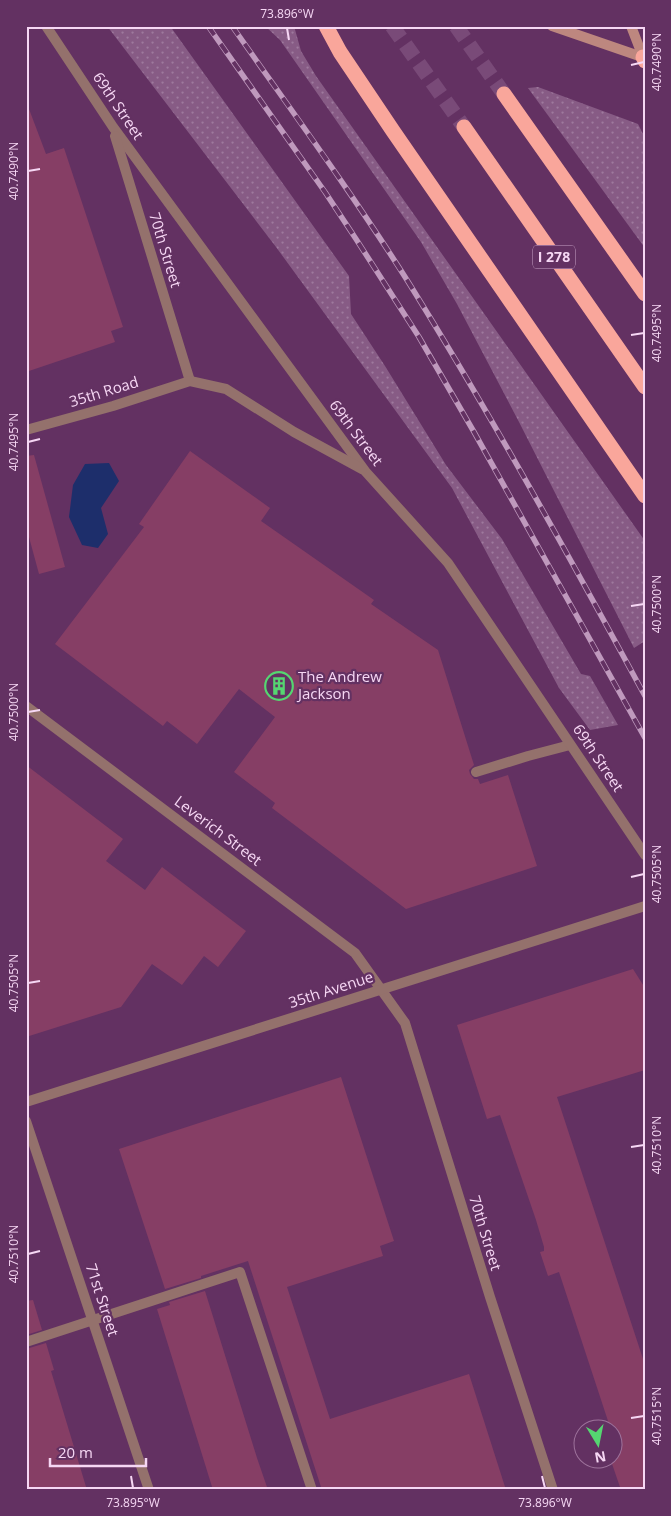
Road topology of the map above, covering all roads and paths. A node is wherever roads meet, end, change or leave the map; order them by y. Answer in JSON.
{"nodes":[{"id":1,"x":46,"y":26,"type":"edge"},
{"id":2,"x":326,"y":26,"type":"edge"},
{"id":3,"x":552,"y":26,"type":"edge"},
{"id":4,"x":630,"y":26,"type":"edge"},
{"id":5,"x":644,"y":59,"type":"edge"},
{"id":6,"x":504,"y":94,"type":"tunnel mouth"},
{"id":7,"x":113,"y":127,"type":"junction"},
{"id":8,"x":464,"y":127,"type":"tunnel mouth"},
{"id":9,"x":645,"y":294,"type":"edge"},
{"id":10,"x":190,"y":381,"type":"junction"},
{"id":11,"x":645,"y":387,"type":"edge"},
{"id":12,"x":26,"y":430,"type":"edge"},
{"id":13,"x":365,"y":471,"type":"junction"},
{"id":14,"x":645,"y":496,"type":"edge"},
{"id":15,"x":26,"y":706,"type":"edge"},
{"id":16,"x":570,"y":745,"type":"junction"},
{"id":17,"x":476,"y":772,"type":"dead end"},
{"id":18,"x":645,"y":855,"type":"edge"},
{"id":19,"x":645,"y":906,"type":"edge"},
{"id":20,"x":381,"y":990,"type":"junction"},
{"id":21,"x":26,"y":1102,"type":"edge"},
{"id":22,"x":26,"y":1121,"type":"edge"},
{"id":23,"x":93,"y":1320,"type":"junction"},
{"id":24,"x":26,"y":1342,"type":"edge"},
{"id":25,"x":149,"y":1490,"type":"edge"},
{"id":26,"x":312,"y":1490,"type":"edge"},
{"id":27,"x":553,"y":1490,"type":"edge"}],
"edges":[{"from":1,"to":7,"type":"street","name":"69th Street"},
{"from":2,"to":14,"type":"highway"},
{"from":3,"to":5,"type":"main road"},
{"from":4,"to":5,"type":"main road"},
{"from":6,"to":9,"type":"highway"},
{"from":7,"to":10,"type":"street","name":"70th Street"},
{"from":7,"to":13,"type":"street","name":"69th Street"},
{"from":8,"to":11,"type":"highway","number":"I 278"},
{"from":10,"to":12,"type":"street","name":"35th Road"},
{"from":10,"to":13,"type":"street"},
{"from":13,"to":16,"type":"street","name":"69th Street"},
{"from":15,"to":20,"type":"street","name":"Leverich Street"},
{"from":16,"to":17,"type":"street"},
{"from":16,"to":18,"type":"street","name":"69th Street"},
{"from":19,"to":20,"type":"street","name":"35th Avenue"},
{"from":20,"to":21,"type":"street","name":"35th Avenue"},
{"from":20,"to":27,"type":"street","name":"70th Street"},
{"from":22,"to":23,"type":"street","name":"71st Street"},
{"from":23,"to":24,"type":"street"},
{"from":23,"to":25,"type":"street","name":"71st Street"},
{"from":23,"to":26,"type":"street"}]}
